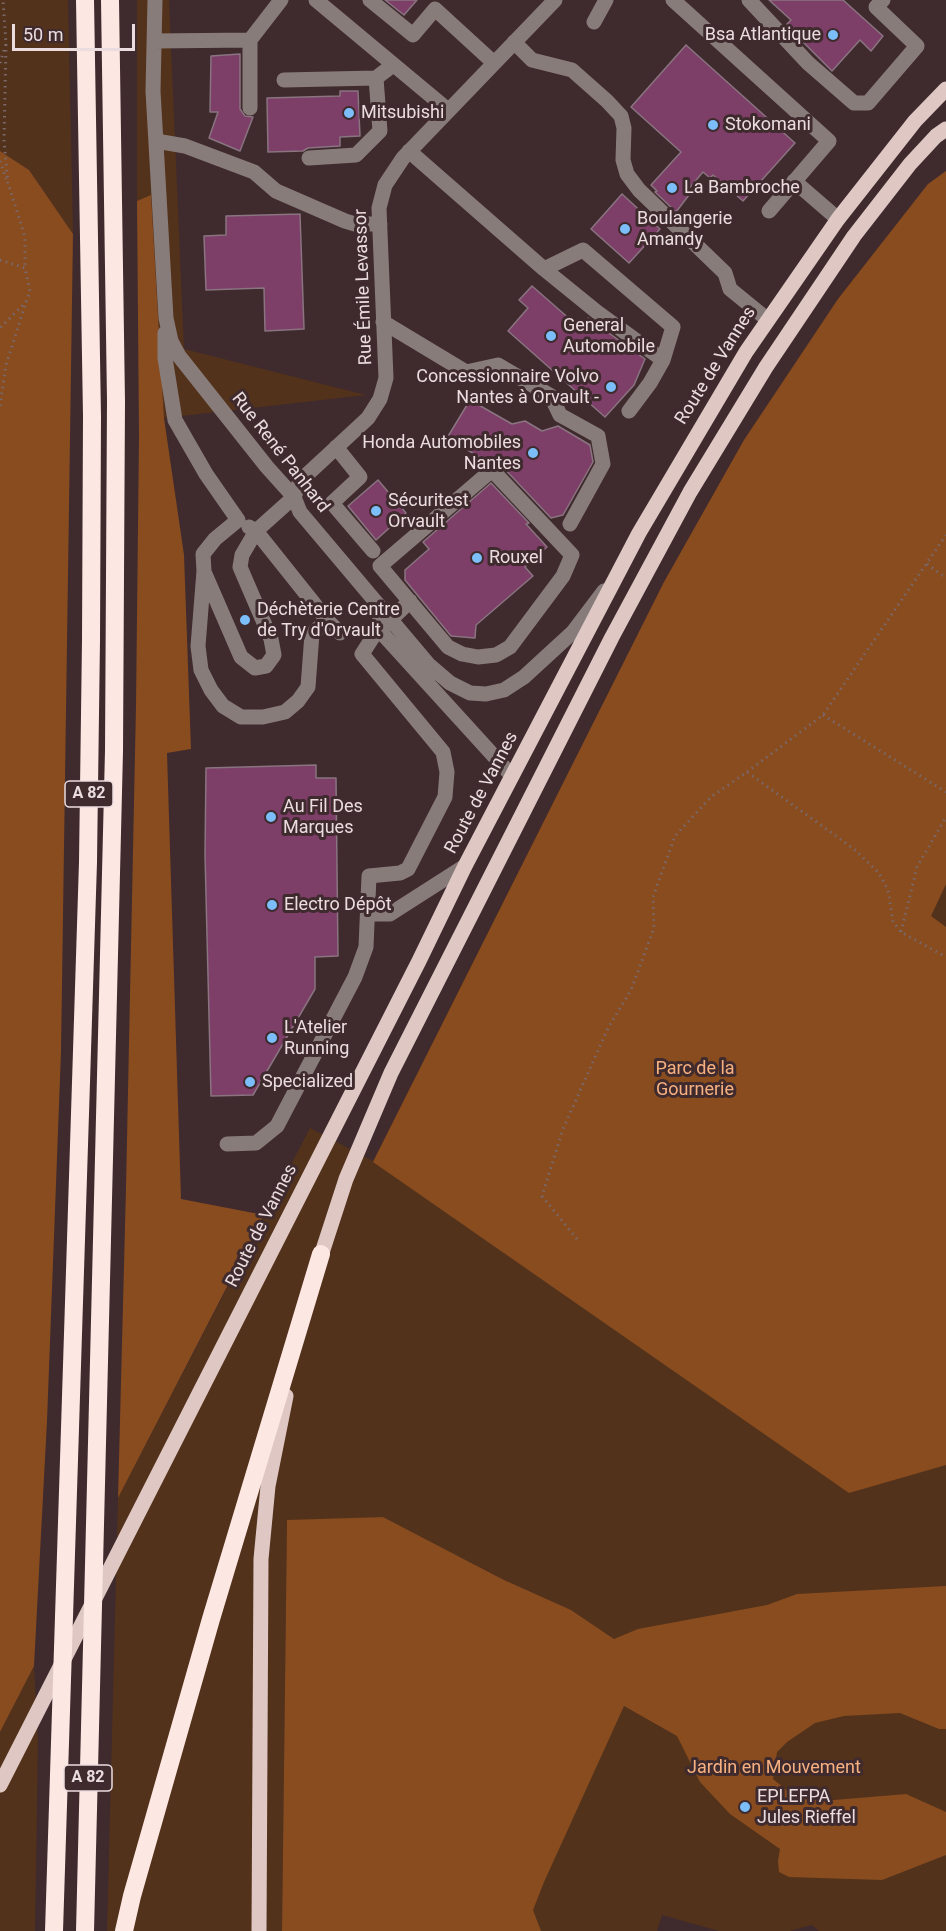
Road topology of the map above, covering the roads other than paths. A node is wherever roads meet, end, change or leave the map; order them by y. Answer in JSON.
{"nodes":[{"id":1,"x":85,"y":0,"type":"edge"},
{"id":2,"x":110,"y":0,"type":"edge"},
{"id":3,"x":155,"y":0,"type":"edge"},
{"id":4,"x":281,"y":0,"type":"edge"},
{"id":5,"x":315,"y":0,"type":"edge"},
{"id":6,"x":370,"y":0,"type":"edge"},
{"id":7,"x":555,"y":0,"type":"edge"},
{"id":8,"x":606,"y":0,"type":"edge"},
{"id":9,"x":673,"y":0,"type":"edge"},
{"id":10,"x":749,"y":0,"type":"edge"},
{"id":11,"x":883,"y":0,"type":"edge"},
{"id":12,"x":594,"y":22,"type":"dead end"},
{"id":13,"x":250,"y":40,"type":"junction"},
{"id":14,"x":154,"y":41,"type":"junction"},
{"id":15,"x":514,"y":42,"type":"junction"},
{"id":16,"x":494,"y":63,"type":"junction"},
{"id":17,"x":393,"y":64,"type":"junction"},
{"id":18,"x":376,"y":78,"type":"junction"},
{"id":19,"x":284,"y":80,"type":"dead end"},
{"id":20,"x":946,"y":89,"type":"edge"},
{"id":21,"x":250,"y":108,"type":"dead end"},
{"id":22,"x":448,"y":110,"type":"junction"},
{"id":23,"x":946,"y":129,"type":"edge"},
{"id":24,"x":156,"y":141,"type":"junction"},
{"id":25,"x":410,"y":152,"type":"junction"},
{"id":26,"x":309,"y":158,"type":"dead end"},
{"id":27,"x":794,"y":181,"type":"junction"},
{"id":28,"x":769,"y":211,"type":"dead end"},
{"id":29,"x":838,"y":219,"type":"junction"},
{"id":30,"x":380,"y":224,"type":"junction"},
{"id":31,"x":544,"y":269,"type":"junction"},
{"id":32,"x":768,"y":320,"type":"junction"},
{"id":33,"x":383,"y":322,"type":"junction"},
{"id":34,"x":166,"y":327,"type":"junction"},
{"id":35,"x":663,"y":360,"type":"junction"},
{"id":36,"x":628,"y":411,"type":"dead end"},
{"id":37,"x":336,"y":447,"type":"junction"},
{"id":38,"x":294,"y":497,"type":"junction"},
{"id":39,"x":238,"y":520,"type":"junction"},
{"id":40,"x":570,"y":524,"type":"dead end"},
{"id":41,"x":256,"y":531,"type":"junction"},
{"id":42,"x":373,"y":551,"type":"dead end"},
{"id":43,"x":204,"y":571,"type":"junction"},
{"id":44,"x":618,"y":572,"type":"junction"},
{"id":45,"x":372,"y":597,"type":"junction"},
{"id":46,"x":410,"y":602,"type":"junction"},
{"id":47,"x":327,"y":620,"type":"junction"},
{"id":48,"x":391,"y":620,"type":"junction"},
{"id":49,"x":340,"y":633,"type":"dead end"},
{"id":50,"x":377,"y":634,"type":"junction"},
{"id":51,"x":512,"y":776,"type":"junction"},
{"id":52,"x":465,"y":866,"type":"junction"},
{"id":53,"x":368,"y":914,"type":"junction"},
{"id":54,"x":227,"y":1144,"type":"dead end"},
{"id":55,"x":321,"y":1254,"type":"junction"},
{"id":56,"x":0,"y":1785,"type":"edge"},
{"id":57,"x":54,"y":1922,"type":"edge"},
{"id":58,"x":85,"y":1923,"type":"edge"},
{"id":59,"x":124,"y":1931,"type":"edge"},
{"id":60,"x":259,"y":1931,"type":"edge"}],
"edges":[{"from":1,"to":57,"type":"highway","number":"A 82"},
{"from":2,"to":58,"type":"highway","number":"A 82"},
{"from":3,"to":14,"type":"street","name":"Rue René Panhard"},
{"from":4,"to":13,"type":"street"},
{"from":5,"to":17,"type":"street"},
{"from":6,"to":16,"type":"street"},
{"from":7,"to":15,"type":"street","name":"Rue Émile Levassor"},
{"from":8,"to":12,"type":"street"},
{"from":9,"to":27,"type":"street"},
{"from":10,"to":11,"type":"street"},
{"from":13,"to":14,"type":"street"},
{"from":13,"to":21,"type":"street"},
{"from":14,"to":24,"type":"street","name":"Rue René Panhard"},
{"from":15,"to":16,"type":"street","name":"Rue Émile Levassor"},
{"from":15,"to":32,"type":"street"},
{"from":16,"to":22,"type":"street","name":"Rue Émile Levassor"},
{"from":17,"to":18,"type":"street"},
{"from":17,"to":22,"type":"street"},
{"from":18,"to":19,"type":"street"},
{"from":18,"to":26,"type":"street"},
{"from":20,"to":29,"type":"main road","name":"Route de Vannes"},
{"from":22,"to":25,"type":"street","name":"Rue Émile Levassor"},
{"from":23,"to":55,"type":"main road"},
{"from":24,"to":30,"type":"street"},
{"from":24,"to":34,"type":"street","name":"Rue René Panhard"},
{"from":25,"to":30,"type":"street","name":"Rue Émile Levassor"},
{"from":25,"to":31,"type":"street"},
{"from":27,"to":28,"type":"street"},
{"from":27,"to":29,"type":"street"},
{"from":29,"to":32,"type":"main road","name":"Route de Vannes"},
{"from":30,"to":33,"type":"street","name":"Rue Émile Levassor"},
{"from":31,"to":35,"type":"street"},
{"from":31,"to":35,"type":"street"},
{"from":32,"to":44,"type":"main road","name":"Route de Vannes"},
{"from":33,"to":37,"type":"street","name":"Rue Émile Levassor"},
{"from":33,"to":40,"type":"street"},
{"from":34,"to":38,"type":"street","name":"Rue René Panhard"},
{"from":34,"to":39,"type":"street","name":"Rue René Panhard"},
{"from":35,"to":36,"type":"street"},
{"from":37,"to":38,"type":"street","name":"Rue Émile Levassor"},
{"from":37,"to":42,"type":"street"},
{"from":38,"to":41,"type":"street","name":"Rue Émile Levassor"},
{"from":38,"to":45,"type":"street","name":"Rue René Panhard"},
{"from":39,"to":41,"type":"street"},
{"from":39,"to":43,"type":"street"},
{"from":41,"to":43,"type":"street","name":"Rue Émile Levassor"},
{"from":41,"to":47,"type":"street"},
{"from":43,"to":47,"type":"street"},
{"from":44,"to":48,"type":"street","name":"Rue René Panhard"},
{"from":44,"to":51,"type":"main road","name":"Route de Vannes"},
{"from":45,"to":48,"type":"street","name":"Rue René Panhard"},
{"from":45,"to":50,"type":"street","name":"Rue René Panhard"},
{"from":46,"to":46,"type":"street"},
{"from":46,"to":48,"type":"street"},
{"from":47,"to":49,"type":"street"},
{"from":48,"to":50,"type":"street"},
{"from":50,"to":51,"type":"street","name":"Rue René Panhard"},
{"from":50,"to":53,"type":"street"},
{"from":51,"to":52,"type":"main road","name":"Route de Vannes"},
{"from":52,"to":53,"type":"street"},
{"from":52,"to":56,"type":"main road","name":"Route de Vannes"},
{"from":53,"to":54,"type":"street"},
{"from":55,"to":59,"type":"highway"},
{"from":55,"to":60,"type":"main road"}]}
